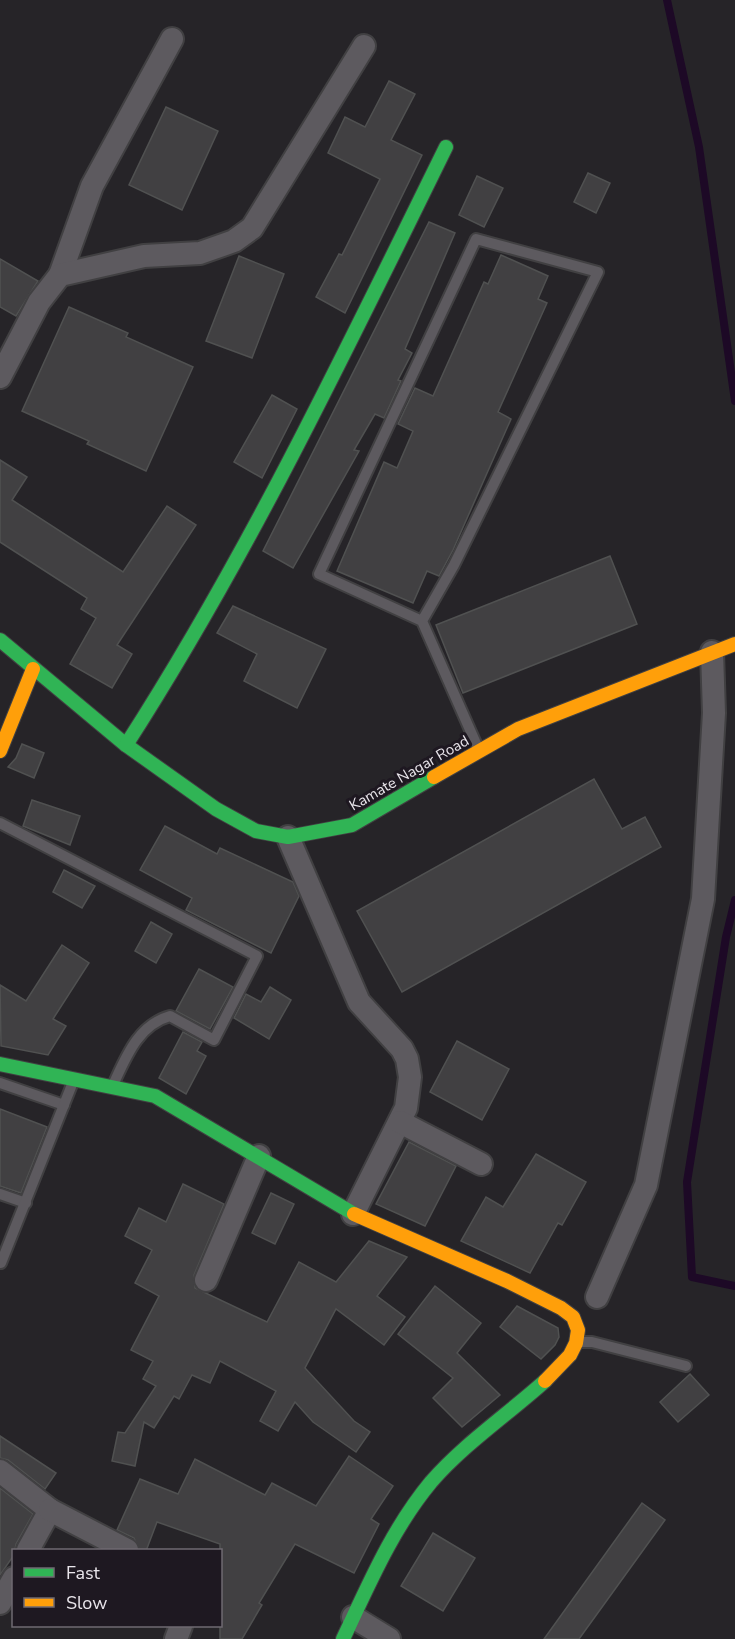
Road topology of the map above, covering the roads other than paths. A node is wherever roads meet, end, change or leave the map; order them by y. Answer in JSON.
{"nodes":[{"id":1,"x":172,"y":39,"type":"dead end"},
{"id":2,"x":364,"y":46,"type":"dead end"},
{"id":3,"x":446,"y":147,"type":"dead end"},
{"id":4,"x":60,"y":275,"type":"junction"},
{"id":5,"x":0,"y":377,"type":"edge"},
{"id":6,"x":422,"y":621,"type":"junction"},
{"id":7,"x":0,"y":640,"type":"edge"},
{"id":8,"x":735,"y":644,"type":"edge"},
{"id":9,"x":712,"y":652,"type":"junction"},
{"id":10,"x":33,"y":669,"type":"junction"},
{"id":11,"x":126,"y":745,"type":"junction"},
{"id":12,"x":0,"y":751,"type":"edge"},
{"id":13,"x":479,"y":751,"type":"junction"},
{"id":14,"x":0,"y":823,"type":"edge"},
{"id":15,"x":288,"y":837,"type":"junction"},
{"id":16,"x":0,"y":1064,"type":"edge"},
{"id":17,"x":74,"y":1079,"type":"junction"},
{"id":18,"x":0,"y":1083,"type":"edge"},
{"id":19,"x":112,"y":1087,"type":"junction"},
{"id":20,"x":64,"y":1105,"type":"junction"},
{"id":21,"x":400,"y":1122,"type":"junction"},
{"id":22,"x":259,"y":1156,"type":"junction"},
{"id":23,"x":481,"y":1164,"type":"dead end"},
{"id":24,"x":0,"y":1194,"type":"edge"},
{"id":25,"x":26,"y":1203,"type":"junction"},
{"id":26,"x":353,"y":1214,"type":"junction"},
{"id":27,"x":0,"y":1263,"type":"edge"},
{"id":28,"x":206,"y":1280,"type":"dead end"},
{"id":29,"x":597,"y":1297,"type":"dead end"},
{"id":30,"x":576,"y":1342,"type":"junction"},
{"id":31,"x":686,"y":1366,"type":"dead end"},
{"id":32,"x":0,"y":1471,"type":"edge"},
{"id":33,"x":50,"y":1510,"type":"junction"},
{"id":34,"x":29,"y":1549,"type":"edge"},
{"id":35,"x":123,"y":1549,"type":"edge"},
{"id":36,"x":353,"y":1617,"type":"junction"},
{"id":37,"x":343,"y":1639,"type":"edge"},
{"id":38,"x":389,"y":1639,"type":"edge"}],
"edges":[{"from":1,"to":4,"type":"street"},
{"from":2,"to":4,"type":"street"},
{"from":3,"to":11,"type":"street"},
{"from":4,"to":5,"type":"street"},
{"from":6,"to":6,"type":"lane"},
{"from":6,"to":13,"type":"lane"},
{"from":7,"to":10,"type":"street","name":"Kamate Nagar Road"},
{"from":8,"to":9,"type":"street","name":"Kamate Nagar Road"},
{"from":9,"to":13,"type":"street","name":"Kamate Nagar Road"},
{"from":9,"to":29,"type":"street"},
{"from":10,"to":11,"type":"street","name":"Kamate Nagar Road"},
{"from":10,"to":12,"type":"street"},
{"from":11,"to":15,"type":"street","name":"Kamate Nagar Road"},
{"from":13,"to":15,"type":"street","name":"Kamate Nagar Road"},
{"from":14,"to":19,"type":"lane"},
{"from":15,"to":21,"type":"street"},
{"from":16,"to":17,"type":"street"},
{"from":17,"to":19,"type":"street"},
{"from":17,"to":20,"type":"lane"},
{"from":18,"to":20,"type":"lane"},
{"from":19,"to":22,"type":"street"},
{"from":20,"to":25,"type":"lane"},
{"from":21,"to":23,"type":"street"},
{"from":21,"to":26,"type":"street"},
{"from":22,"to":26,"type":"street"},
{"from":22,"to":28,"type":"street"},
{"from":24,"to":25,"type":"lane"},
{"from":25,"to":27,"type":"lane"},
{"from":26,"to":30,"type":"street"},
{"from":30,"to":31,"type":"lane"},
{"from":30,"to":36,"type":"street"},
{"from":32,"to":33,"type":"street"},
{"from":33,"to":34,"type":"street"},
{"from":33,"to":35,"type":"street"},
{"from":36,"to":37,"type":"street"},
{"from":36,"to":38,"type":"street"}]}
